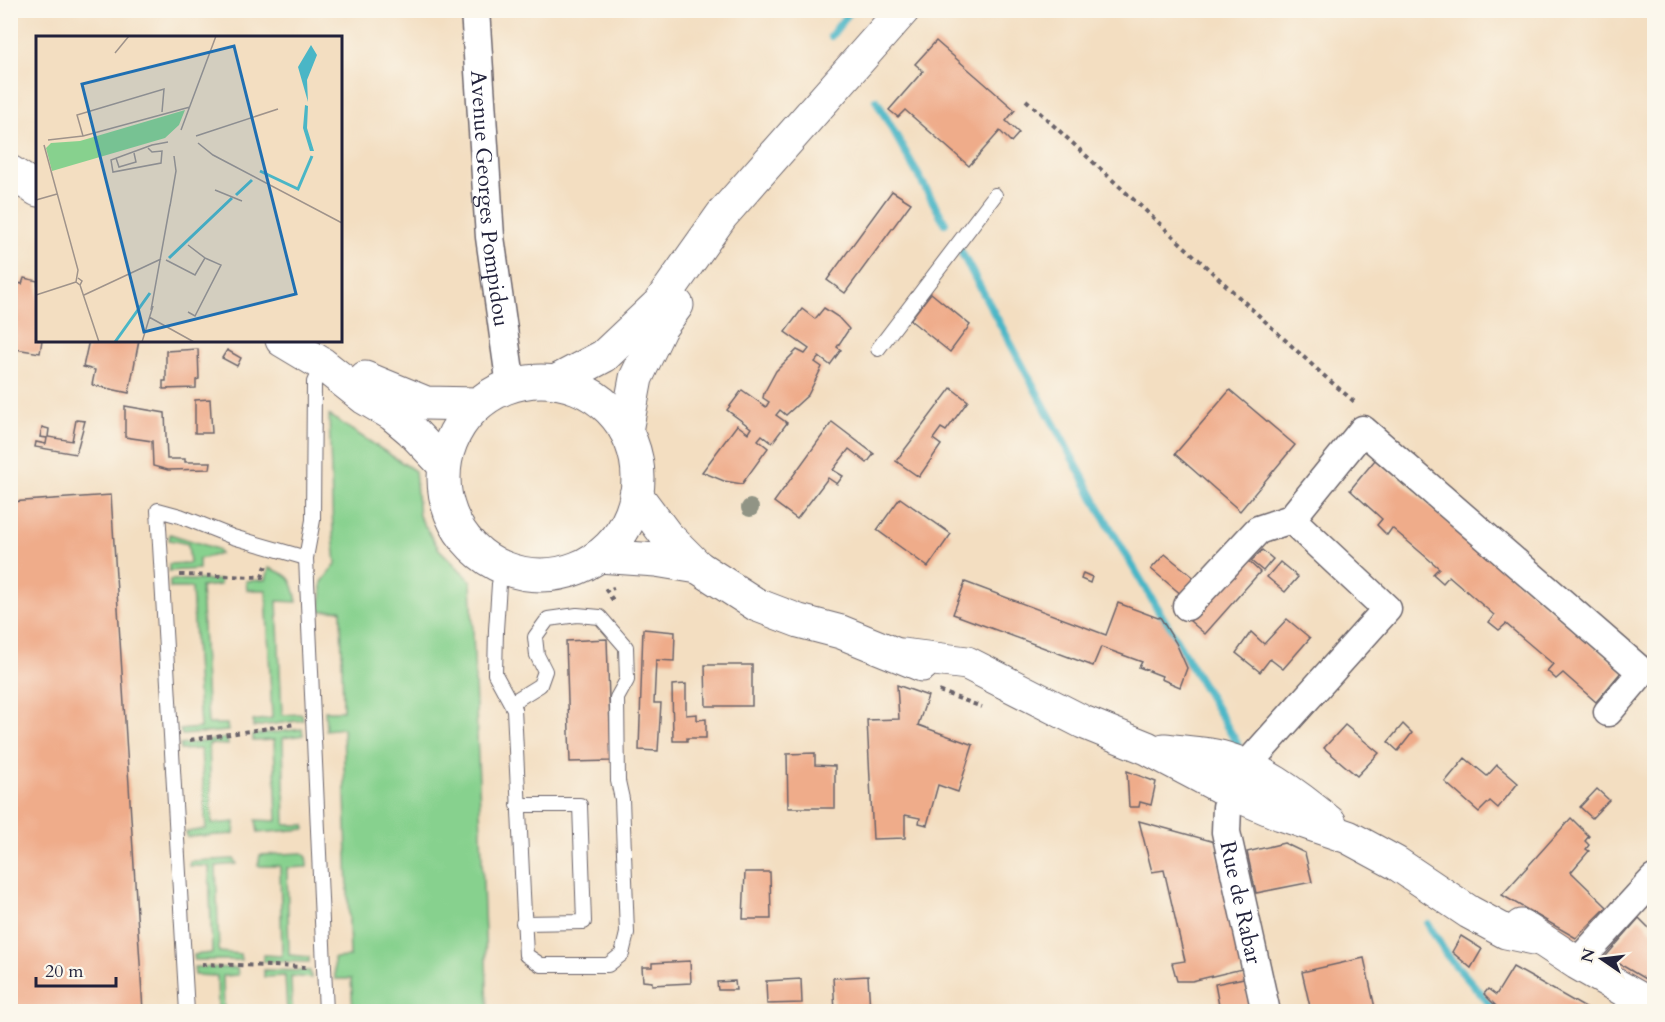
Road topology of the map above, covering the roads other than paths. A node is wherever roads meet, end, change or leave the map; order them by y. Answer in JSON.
{"nodes":[{"id":1,"x":475,"y":10,"type":"edge"},
{"id":2,"x":903,"y":10,"type":"edge"},
{"id":3,"x":795,"y":133,"type":"junction"},
{"id":4,"x":10,"y":172,"type":"edge"},
{"id":5,"x":36,"y":189,"type":"edge"},
{"id":6,"x":995,"y":195,"type":"dead end"},
{"id":7,"x":285,"y":342,"type":"edge"},
{"id":8,"x":878,"y":349,"type":"dead end"},
{"id":9,"x":322,"y":364,"type":"junction"},
{"id":10,"x":555,"y":382,"type":"junction"},
{"id":11,"x":511,"y":386,"type":"junction"},
{"id":12,"x":478,"y":404,"type":"junction"},
{"id":13,"x":626,"y":431,"type":"junction"},
{"id":14,"x":444,"y":465,"type":"junction"},
{"id":15,"x":636,"y":495,"type":"junction"},
{"id":16,"x":1291,"y":519,"type":"junction"},
{"id":17,"x":599,"y":556,"type":"junction"},
{"id":18,"x":306,"y":558,"type":"junction"},
{"id":19,"x":502,"y":567,"type":"junction"},
{"id":20,"x":704,"y":570,"type":"junction"},
{"id":21,"x":1188,"y":606,"type":"dead end"},
{"id":22,"x":511,"y":703,"type":"junction"},
{"id":23,"x":1608,"y":712,"type":"dead end"},
{"id":24,"x":1237,"y":780,"type":"junction"},
{"id":25,"x":519,"y":812,"type":"junction"},
{"id":26,"x":1654,"y":879,"type":"edge"},
{"id":27,"x":524,"y":923,"type":"junction"},
{"id":28,"x":1576,"y":963,"type":"junction"},
{"id":29,"x":1654,"y":1007,"type":"edge"},
{"id":30,"x":187,"y":1011,"type":"edge"},
{"id":31,"x":326,"y":1011,"type":"edge"},
{"id":32,"x":1266,"y":1011,"type":"edge"}],
"edges":[{"from":1,"to":11,"type":"street","name":"Avenue Georges Pompidou"},
{"from":2,"to":3,"type":"main road"},
{"from":3,"to":10,"type":"main road"},
{"from":3,"to":13,"type":"main road"},
{"from":4,"to":5,"type":"main road"},
{"from":6,"to":8,"type":"lane"},
{"from":7,"to":9,"type":"main road"},
{"from":9,"to":12,"type":"main road"},
{"from":9,"to":14,"type":"main road"},
{"from":9,"to":18,"type":"lane"},
{"from":10,"to":11,"type":"main road"},
{"from":10,"to":13,"type":"main road"},
{"from":11,"to":12,"type":"main road"},
{"from":12,"to":14,"type":"main road"},
{"from":13,"to":15,"type":"main road"},
{"from":14,"to":19,"type":"main road"},
{"from":15,"to":17,"type":"main road"},
{"from":15,"to":20,"type":"main road"},
{"from":16,"to":21,"type":"street"},
{"from":16,"to":23,"type":"street"},
{"from":16,"to":24,"type":"street"},
{"from":17,"to":19,"type":"main road"},
{"from":17,"to":20,"type":"main road"},
{"from":18,"to":30,"type":"lane"},
{"from":18,"to":31,"type":"lane"},
{"from":19,"to":22,"type":"lane"},
{"from":20,"to":24,"type":"main road"},
{"from":22,"to":25,"type":"lane"},
{"from":22,"to":27,"type":"lane"},
{"from":24,"to":28,"type":"main road"},
{"from":24,"to":32,"type":"street","name":"Rue de Rabar"},
{"from":25,"to":27,"type":"lane"},
{"from":25,"to":27,"type":"lane"},
{"from":26,"to":28,"type":"street"},
{"from":28,"to":29,"type":"main road"}]}
